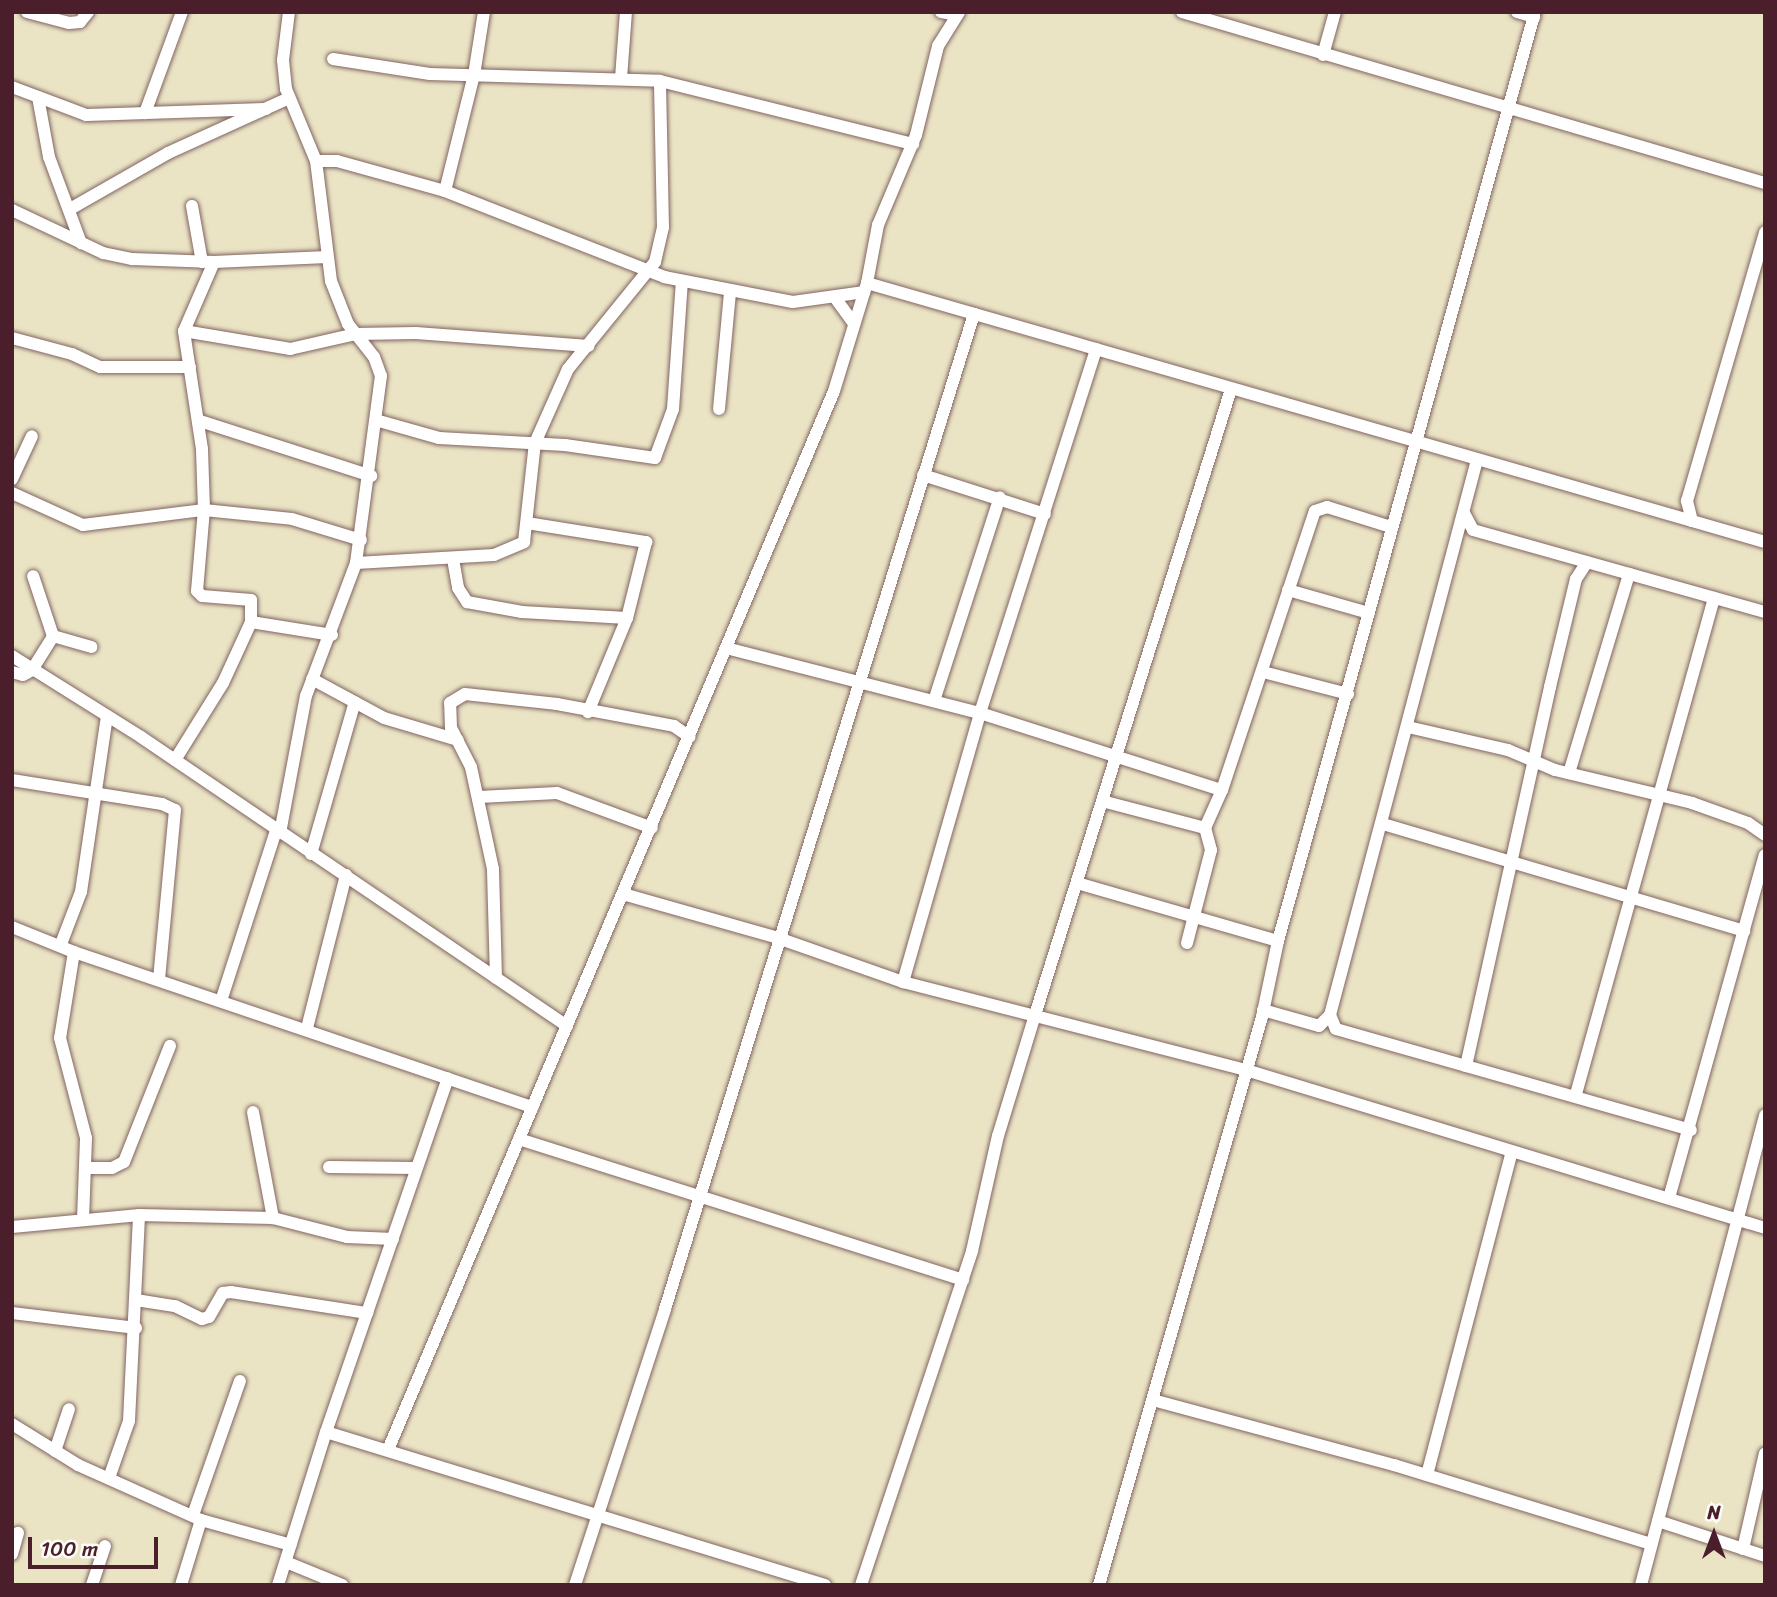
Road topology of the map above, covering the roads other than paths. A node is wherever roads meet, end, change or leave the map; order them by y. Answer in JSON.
{"nodes":[{"id":1,"x":27,"y":12,"type":"edge"},
{"id":2,"x":88,"y":12,"type":"edge"},
{"id":3,"x":182,"y":12,"type":"edge"},
{"id":4,"x":289,"y":12,"type":"edge"},
{"id":5,"x":484,"y":12,"type":"edge"},
{"id":6,"x":626,"y":12,"type":"edge"},
{"id":7,"x":940,"y":12,"type":"edge"},
{"id":8,"x":1182,"y":12,"type":"edge"},
{"id":9,"x":1335,"y":12,"type":"edge"},
{"id":10,"x":1517,"y":12,"type":"edge"},
{"id":11,"x":958,"y":14,"type":"edge"},
{"id":12,"x":1535,"y":15,"type":"edge"},
{"id":13,"x":1323,"y":55,"type":"junction"},
{"id":14,"x":333,"y":59,"type":"dead end"},
{"id":15,"x":474,"y":75,"type":"junction"},
{"id":16,"x":621,"y":78,"type":"junction"},
{"id":17,"x":660,"y":81,"type":"junction"},
{"id":18,"x":12,"y":87,"type":"edge"},
{"id":19,"x":38,"y":97,"type":"junction"},
{"id":20,"x":289,"y":98,"type":"junction"},
{"id":21,"x":266,"y":109,"type":"junction"},
{"id":22,"x":1508,"y":110,"type":"junction"},
{"id":23,"x":145,"y":113,"type":"junction"},
{"id":24,"x":913,"y":144,"type":"junction"},
{"id":25,"x":316,"y":161,"type":"junction"},
{"id":26,"x":1765,"y":183,"type":"edge"},
{"id":27,"x":445,"y":191,"type":"junction"},
{"id":28,"x":192,"y":206,"type":"dead end"},
{"id":29,"x":71,"y":209,"type":"junction"},
{"id":30,"x":12,"y":210,"type":"edge"},
{"id":31,"x":1765,"y":232,"type":"edge"},
{"id":32,"x":82,"y":243,"type":"junction"},
{"id":33,"x":327,"y":257,"type":"junction"},
{"id":34,"x":208,"y":262,"type":"junction"},
{"id":35,"x":648,"y":272,"type":"junction"},
{"id":36,"x":682,"y":281,"type":"junction"},
{"id":37,"x":866,"y":287,"type":"junction"},
{"id":38,"x":730,"y":292,"type":"junction"},
{"id":39,"x":836,"y":299,"type":"junction"},
{"id":40,"x":974,"y":314,"type":"junction"},
{"id":41,"x":854,"y":324,"type":"junction"},
{"id":42,"x":184,"y":331,"type":"junction"},
{"id":43,"x":356,"y":334,"type":"junction"},
{"id":44,"x":12,"y":338,"type":"edge"},
{"id":45,"x":589,"y":346,"type":"junction"},
{"id":46,"x":1096,"y":349,"type":"junction"},
{"id":47,"x":190,"y":367,"type":"junction"},
{"id":48,"x":1231,"y":389,"type":"junction"},
{"id":49,"x":719,"y":409,"type":"dead end"},
{"id":50,"x":200,"y":421,"type":"junction"},
{"id":51,"x":379,"y":421,"type":"junction"},
{"id":52,"x":32,"y":436,"type":"dead end"},
{"id":53,"x":1417,"y":442,"type":"junction"},
{"id":54,"x":535,"y":443,"type":"junction"},
{"id":55,"x":1477,"y":460,"type":"junction"},
{"id":56,"x":923,"y":475,"type":"junction"},
{"id":57,"x":371,"y":476,"type":"junction"},
{"id":58,"x":12,"y":479,"type":"edge"},
{"id":59,"x":12,"y":494,"type":"edge"},
{"id":60,"x":1000,"y":497,"type":"junction"},
{"id":61,"x":1687,"y":501,"type":"junction"},
{"id":62,"x":204,"y":510,"type":"junction"},
{"id":63,"x":1464,"y":513,"type":"junction"},
{"id":64,"x":1045,"y":514,"type":"junction"},
{"id":65,"x":1669,"y":514,"type":"junction"},
{"id":66,"x":1692,"y":521,"type":"junction"},
{"id":67,"x":527,"y":523,"type":"junction"},
{"id":68,"x":1391,"y":527,"type":"junction"},
{"id":69,"x":1473,"y":530,"type":"junction"},
{"id":70,"x":361,"y":540,"type":"junction"},
{"id":71,"x":1765,"y":542,"type":"edge"},
{"id":72,"x":1456,"y":543,"type":"junction"},
{"id":73,"x":1564,"y":556,"type":"junction"},
{"id":74,"x":453,"y":559,"type":"junction"},
{"id":75,"x":1587,"y":562,"type":"junction"},
{"id":76,"x":356,"y":563,"type":"junction"},
{"id":77,"x":1629,"y":574,"type":"junction"},
{"id":78,"x":33,"y":576,"type":"dead end"},
{"id":79,"x":1576,"y":579,"type":"junction"},
{"id":80,"x":1288,"y":590,"type":"junction"},
{"id":81,"x":1714,"y":598,"type":"junction"},
{"id":82,"x":1765,"y":612,"type":"edge"},
{"id":83,"x":1369,"y":613,"type":"junction"},
{"id":84,"x":627,"y":618,"type":"junction"},
{"id":85,"x":251,"y":622,"type":"junction"},
{"id":86,"x":332,"y":635,"type":"junction"},
{"id":87,"x":53,"y":636,"type":"junction"},
{"id":88,"x":91,"y":647,"type":"dead end"},
{"id":89,"x":726,"y":648,"type":"junction"},
{"id":90,"x":12,"y":656,"type":"edge"},
{"id":91,"x":32,"y":670,"type":"junction"},
{"id":92,"x":12,"y":672,"type":"edge"},
{"id":93,"x":1263,"y":672,"type":"junction"},
{"id":94,"x":312,"y":679,"type":"junction"},
{"id":95,"x":858,"y":680,"type":"junction"},
{"id":96,"x":1348,"y":694,"type":"junction"},
{"id":97,"x":934,"y":701,"type":"junction"},
{"id":98,"x":355,"y":702,"type":"junction"},
{"id":99,"x":588,"y":712,"type":"junction"},
{"id":100,"x":980,"y":713,"type":"junction"},
{"id":101,"x":107,"y":716,"type":"junction"},
{"id":102,"x":1408,"y":727,"type":"junction"},
{"id":103,"x":690,"y":737,"type":"junction"},
{"id":104,"x":458,"y":740,"type":"junction"},
{"id":105,"x":1116,"y":755,"type":"junction"},
{"id":106,"x":175,"y":760,"type":"junction"},
{"id":107,"x":1536,"y":761,"type":"junction"},
{"id":108,"x":1569,"y":773,"type":"junction"},
{"id":109,"x":12,"y":779,"type":"edge"},
{"id":110,"x":1222,"y":790,"type":"junction"},
{"id":111,"x":95,"y":792,"type":"junction"},
{"id":112,"x":1660,"y":796,"type":"junction"},
{"id":113,"x":479,"y":797,"type":"junction"},
{"id":114,"x":1102,"y":801,"type":"junction"},
{"id":115,"x":1383,"y":824,"type":"junction"},
{"id":116,"x":652,"y":828,"type":"junction"},
{"id":117,"x":1205,"y":828,"type":"junction"},
{"id":118,"x":278,"y":832,"type":"junction"},
{"id":119,"x":1765,"y":835,"type":"edge"},
{"id":120,"x":311,"y":854,"type":"junction"},
{"id":121,"x":1765,"y":855,"type":"edge"},
{"id":122,"x":1509,"y":862,"type":"junction"},
{"id":123,"x":346,"y":875,"type":"junction"},
{"id":124,"x":1761,"y":882,"type":"edge"},
{"id":125,"x":1077,"y":883,"type":"junction"},
{"id":126,"x":623,"y":894,"type":"junction"},
{"id":127,"x":1632,"y":898,"type":"junction"},
{"id":128,"x":1195,"y":916,"type":"junction"},
{"id":129,"x":12,"y":927,"type":"edge"},
{"id":130,"x":1745,"y":931,"type":"junction"},
{"id":131,"x":778,"y":938,"type":"junction"},
{"id":132,"x":1278,"y":941,"type":"junction"},
{"id":133,"x":1186,"y":943,"type":"dead end"},
{"id":134,"x":61,"y":944,"type":"junction"},
{"id":135,"x":74,"y":952,"type":"junction"},
{"id":136,"x":159,"y":978,"type":"junction"},
{"id":137,"x":495,"y":978,"type":"junction"},
{"id":138,"x":903,"y":982,"type":"junction"},
{"id":139,"x":221,"y":1001,"type":"junction"},
{"id":140,"x":1263,"y":1010,"type":"junction"},
{"id":141,"x":1035,"y":1015,"type":"junction"},
{"id":142,"x":1330,"y":1015,"type":"junction"},
{"id":143,"x":567,"y":1026,"type":"junction"},
{"id":144,"x":307,"y":1028,"type":"junction"},
{"id":145,"x":170,"y":1046,"type":"dead end"},
{"id":146,"x":1466,"y":1066,"type":"junction"},
{"id":147,"x":1246,"y":1070,"type":"junction"},
{"id":148,"x":448,"y":1078,"type":"junction"},
{"id":149,"x":1576,"y":1094,"type":"junction"},
{"id":150,"x":532,"y":1107,"type":"junction"},
{"id":151,"x":253,"y":1112,"type":"dead end"},
{"id":152,"x":1764,"y":1118,"type":"edge"},
{"id":153,"x":1690,"y":1130,"type":"junction"},
{"id":154,"x":519,"y":1139,"type":"junction"},
{"id":155,"x":1512,"y":1152,"type":"junction"},
{"id":156,"x":329,"y":1167,"type":"dead end"},
{"id":157,"x":87,"y":1168,"type":"junction"},
{"id":158,"x":415,"y":1168,"type":"junction"},
{"id":159,"x":700,"y":1196,"type":"junction"},
{"id":160,"x":1669,"y":1198,"type":"junction"},
{"id":161,"x":139,"y":1215,"type":"junction"},
{"id":162,"x":83,"y":1218,"type":"junction"},
{"id":163,"x":273,"y":1218,"type":"junction"},
{"id":164,"x":1735,"y":1218,"type":"junction"},
{"id":165,"x":12,"y":1227,"type":"edge"},
{"id":166,"x":1765,"y":1228,"type":"edge"},
{"id":167,"x":393,"y":1240,"type":"junction"},
{"id":168,"x":963,"y":1280,"type":"junction"},
{"id":169,"x":136,"y":1300,"type":"junction"},
{"id":170,"x":12,"y":1313,"type":"edge"},
{"id":171,"x":367,"y":1313,"type":"junction"},
{"id":172,"x":136,"y":1328,"type":"junction"},
{"id":173,"x":240,"y":1381,"type":"dead end"},
{"id":174,"x":1153,"y":1400,"type":"junction"},
{"id":175,"x":69,"y":1409,"type":"dead end"},
{"id":176,"x":12,"y":1424,"type":"edge"},
{"id":177,"x":326,"y":1432,"type":"junction"},
{"id":178,"x":388,"y":1450,"type":"junction"},
{"id":179,"x":55,"y":1451,"type":"junction"},
{"id":180,"x":1765,"y":1453,"type":"edge"},
{"id":181,"x":1427,"y":1475,"type":"junction"},
{"id":182,"x":109,"y":1478,"type":"junction"},
{"id":183,"x":197,"y":1517,"type":"junction"},
{"id":184,"x":596,"y":1518,"type":"junction"},
{"id":185,"x":1658,"y":1521,"type":"junction"},
{"id":186,"x":18,"y":1533,"type":"dead end"},
{"id":187,"x":1651,"y":1544,"type":"junction"},
{"id":188,"x":290,"y":1545,"type":"junction"},
{"id":189,"x":105,"y":1546,"type":"dead end"},
{"id":190,"x":1743,"y":1549,"type":"junction"},
{"id":191,"x":12,"y":1554,"type":"edge"},
{"id":192,"x":1765,"y":1556,"type":"edge"},
{"id":193,"x":285,"y":1562,"type":"junction"},
{"id":194,"x":92,"y":1585,"type":"edge"},
{"id":195,"x":181,"y":1585,"type":"edge"},
{"id":196,"x":278,"y":1585,"type":"edge"},
{"id":197,"x":342,"y":1585,"type":"edge"},
{"id":198,"x":575,"y":1585,"type":"edge"},
{"id":199,"x":825,"y":1585,"type":"edge"},
{"id":200,"x":861,"y":1585,"type":"edge"},
{"id":201,"x":1098,"y":1585,"type":"edge"},
{"id":202,"x":1641,"y":1585,"type":"edge"}],
"edges":[{"from":1,"to":2,"type":"street"},
{"from":3,"to":23,"type":"street"},
{"from":4,"to":20,"type":"street"},
{"from":5,"to":15,"type":"street"},
{"from":6,"to":16,"type":"street"},
{"from":7,"to":11,"type":"street"},
{"from":8,"to":13,"type":"street"},
{"from":9,"to":13,"type":"street"},
{"from":10,"to":12,"type":"street"},
{"from":11,"to":24,"type":"street"},
{"from":12,"to":22,"type":"street"},
{"from":13,"to":22,"type":"street"},
{"from":14,"to":15,"type":"street"},
{"from":15,"to":16,"type":"street"},
{"from":15,"to":27,"type":"street"},
{"from":16,"to":17,"type":"street"},
{"from":17,"to":24,"type":"street"},
{"from":17,"to":35,"type":"street"},
{"from":18,"to":19,"type":"street"},
{"from":19,"to":23,"type":"street"},
{"from":19,"to":29,"type":"street"},
{"from":20,"to":21,"type":"street"},
{"from":20,"to":25,"type":"street"},
{"from":21,"to":23,"type":"street"},
{"from":21,"to":29,"type":"street"},
{"from":22,"to":26,"type":"street"},
{"from":22,"to":53,"type":"street"},
{"from":24,"to":37,"type":"street"},
{"from":25,"to":27,"type":"street"},
{"from":25,"to":33,"type":"street"},
{"from":27,"to":35,"type":"street"},
{"from":28,"to":34,"type":"street"},
{"from":29,"to":32,"type":"street"},
{"from":30,"to":32,"type":"street"},
{"from":31,"to":61,"type":"street"},
{"from":32,"to":34,"type":"street"},
{"from":33,"to":34,"type":"street"},
{"from":33,"to":43,"type":"street"},
{"from":34,"to":42,"type":"street"},
{"from":35,"to":36,"type":"street"},
{"from":35,"to":45,"type":"street"},
{"from":36,"to":38,"type":"street"},
{"from":36,"to":54,"type":"street"},
{"from":37,"to":39,"type":"street"},
{"from":37,"to":40,"type":"street"},
{"from":37,"to":41,"type":"street"},
{"from":38,"to":39,"type":"street"},
{"from":38,"to":49,"type":"street"},
{"from":39,"to":41,"type":"street"},
{"from":40,"to":46,"type":"street"},
{"from":40,"to":56,"type":"street"},
{"from":41,"to":89,"type":"street"},
{"from":42,"to":43,"type":"street"},
{"from":42,"to":47,"type":"street"},
{"from":43,"to":45,"type":"street"},
{"from":43,"to":51,"type":"street"},
{"from":44,"to":47,"type":"street"},
{"from":45,"to":54,"type":"street"},
{"from":46,"to":48,"type":"street"},
{"from":46,"to":64,"type":"street"},
{"from":47,"to":50,"type":"street"},
{"from":48,"to":53,"type":"street"},
{"from":48,"to":105,"type":"street"},
{"from":50,"to":57,"type":"street"},
{"from":50,"to":62,"type":"street"},
{"from":51,"to":54,"type":"street"},
{"from":51,"to":57,"type":"street"},
{"from":52,"to":58,"type":"street"},
{"from":53,"to":55,"type":"street"},
{"from":53,"to":68,"type":"street"},
{"from":54,"to":67,"type":"street"},
{"from":55,"to":63,"type":"street"},
{"from":55,"to":65,"type":"street"},
{"from":56,"to":60,"type":"street"},
{"from":56,"to":95,"type":"street"},
{"from":57,"to":70,"type":"street"},
{"from":59,"to":62,"type":"street"},
{"from":60,"to":64,"type":"street"},
{"from":60,"to":97,"type":"street"},
{"from":61,"to":65,"type":"street"},
{"from":61,"to":66,"type":"street"},
{"from":62,"to":70,"type":"street"},
{"from":62,"to":85,"type":"street"},
{"from":63,"to":69,"type":"street"},
{"from":63,"to":72,"type":"street"},
{"from":64,"to":100,"type":"street"},
{"from":65,"to":66,"type":"street"},
{"from":66,"to":71,"type":"street"},
{"from":67,"to":74,"type":"street"},
{"from":67,"to":84,"type":"street"},
{"from":68,"to":80,"type":"street"},
{"from":68,"to":83,"type":"street"},
{"from":69,"to":72,"type":"street"},
{"from":69,"to":73,"type":"street"},
{"from":70,"to":76,"type":"street"},
{"from":72,"to":102,"type":"street"},
{"from":73,"to":75,"type":"street"},
{"from":73,"to":79,"type":"street"},
{"from":74,"to":76,"type":"street"},
{"from":74,"to":84,"type":"street"},
{"from":75,"to":77,"type":"street"},
{"from":75,"to":79,"type":"street"},
{"from":76,"to":86,"type":"street"},
{"from":77,"to":81,"type":"street"},
{"from":77,"to":108,"type":"street"},
{"from":78,"to":87,"type":"street"},
{"from":79,"to":107,"type":"street"},
{"from":80,"to":83,"type":"street"},
{"from":80,"to":93,"type":"street"},
{"from":81,"to":82,"type":"street"},
{"from":81,"to":112,"type":"street"},
{"from":83,"to":96,"type":"street"},
{"from":84,"to":99,"type":"street"},
{"from":85,"to":86,"type":"street"},
{"from":85,"to":106,"type":"street"},
{"from":86,"to":94,"type":"street"},
{"from":87,"to":88,"type":"street"},
{"from":87,"to":91,"type":"street"},
{"from":89,"to":95,"type":"street"},
{"from":89,"to":103,"type":"street"},
{"from":90,"to":91,"type":"street"},
{"from":91,"to":92,"type":"street"},
{"from":91,"to":101,"type":"street"},
{"from":93,"to":96,"type":"street"},
{"from":93,"to":110,"type":"street"},
{"from":94,"to":98,"type":"street"},
{"from":94,"to":118,"type":"street"},
{"from":95,"to":97,"type":"street"},
{"from":95,"to":131,"type":"street"},
{"from":96,"to":132,"type":"street"},
{"from":97,"to":100,"type":"street"},
{"from":98,"to":104,"type":"street"},
{"from":98,"to":120,"type":"street"},
{"from":99,"to":103,"type":"street"},
{"from":99,"to":104,"type":"street"},
{"from":100,"to":105,"type":"street"},
{"from":100,"to":138,"type":"street"},
{"from":101,"to":106,"type":"street"},
{"from":101,"to":111,"type":"street"},
{"from":102,"to":107,"type":"street"},
{"from":102,"to":115,"type":"street"},
{"from":103,"to":116,"type":"street"},
{"from":104,"to":113,"type":"street"},
{"from":105,"to":110,"type":"street"},
{"from":105,"to":114,"type":"street"},
{"from":106,"to":118,"type":"street"},
{"from":107,"to":108,"type":"street"},
{"from":107,"to":122,"type":"street"},
{"from":108,"to":112,"type":"street"},
{"from":109,"to":111,"type":"street"},
{"from":110,"to":117,"type":"street"},
{"from":111,"to":134,"type":"street"},
{"from":111,"to":136,"type":"street"},
{"from":112,"to":119,"type":"street"},
{"from":112,"to":127,"type":"street"},
{"from":113,"to":116,"type":"street"},
{"from":113,"to":137,"type":"street"},
{"from":114,"to":117,"type":"street"},
{"from":114,"to":125,"type":"street"},
{"from":115,"to":122,"type":"street"},
{"from":115,"to":142,"type":"street"},
{"from":116,"to":126,"type":"street"},
{"from":117,"to":128,"type":"street"},
{"from":118,"to":120,"type":"street"},
{"from":118,"to":139,"type":"street"},
{"from":120,"to":123,"type":"street"},
{"from":121,"to":124,"type":"street"},
{"from":122,"to":127,"type":"street"},
{"from":122,"to":146,"type":"street"},
{"from":123,"to":137,"type":"street"},
{"from":123,"to":144,"type":"street"},
{"from":124,"to":130,"type":"street"},
{"from":125,"to":128,"type":"street"},
{"from":125,"to":141,"type":"street"},
{"from":126,"to":131,"type":"street"},
{"from":126,"to":143,"type":"street"},
{"from":127,"to":130,"type":"street"},
{"from":127,"to":149,"type":"street"},
{"from":128,"to":132,"type":"street"},
{"from":128,"to":133,"type":"street"},
{"from":129,"to":134,"type":"street"},
{"from":130,"to":153,"type":"street"},
{"from":131,"to":138,"type":"street"},
{"from":131,"to":159,"type":"street"},
{"from":132,"to":140,"type":"street"},
{"from":134,"to":135,"type":"street"},
{"from":135,"to":136,"type":"street"},
{"from":135,"to":157,"type":"street"},
{"from":136,"to":139,"type":"street"},
{"from":137,"to":143,"type":"street"},
{"from":138,"to":141,"type":"street"},
{"from":139,"to":144,"type":"street"},
{"from":140,"to":142,"type":"street"},
{"from":140,"to":147,"type":"street"},
{"from":141,"to":147,"type":"street"},
{"from":141,"to":168,"type":"street"},
{"from":142,"to":146,"type":"street"},
{"from":143,"to":150,"type":"street"},
{"from":144,"to":148,"type":"street"},
{"from":145,"to":157,"type":"street"},
{"from":146,"to":149,"type":"street"},
{"from":147,"to":155,"type":"street"},
{"from":147,"to":174,"type":"street"},
{"from":148,"to":150,"type":"street"},
{"from":148,"to":158,"type":"street"},
{"from":149,"to":153,"type":"street"},
{"from":150,"to":154,"type":"street"},
{"from":151,"to":163,"type":"street"},
{"from":152,"to":164,"type":"street"},
{"from":153,"to":160,"type":"street"},
{"from":154,"to":159,"type":"street"},
{"from":154,"to":178,"type":"street"},
{"from":155,"to":160,"type":"street"},
{"from":155,"to":181,"type":"street"},
{"from":156,"to":158,"type":"street"},
{"from":157,"to":162,"type":"street"},
{"from":158,"to":167,"type":"street"},
{"from":159,"to":168,"type":"street"},
{"from":159,"to":184,"type":"street"},
{"from":160,"to":164,"type":"street"},
{"from":161,"to":162,"type":"street"},
{"from":161,"to":163,"type":"street"},
{"from":161,"to":169,"type":"street"},
{"from":162,"to":165,"type":"street"},
{"from":163,"to":167,"type":"street"},
{"from":164,"to":166,"type":"street"},
{"from":164,"to":185,"type":"street"},
{"from":167,"to":171,"type":"street"},
{"from":168,"to":200,"type":"street"},
{"from":169,"to":171,"type":"street"},
{"from":169,"to":172,"type":"street"},
{"from":170,"to":172,"type":"street"},
{"from":171,"to":177,"type":"street"},
{"from":172,"to":182,"type":"street"},
{"from":173,"to":183,"type":"street"},
{"from":174,"to":181,"type":"street"},
{"from":174,"to":201,"type":"street"},
{"from":175,"to":179,"type":"street"},
{"from":176,"to":179,"type":"street"},
{"from":177,"to":178,"type":"street"},
{"from":177,"to":188,"type":"street"},
{"from":178,"to":184,"type":"street"},
{"from":179,"to":182,"type":"street"},
{"from":180,"to":190,"type":"street"},
{"from":181,"to":187,"type":"street"},
{"from":182,"to":183,"type":"street"},
{"from":183,"to":188,"type":"street"},
{"from":183,"to":195,"type":"street"},
{"from":184,"to":198,"type":"street"},
{"from":184,"to":199,"type":"street"},
{"from":185,"to":187,"type":"street"},
{"from":185,"to":190,"type":"street"},
{"from":186,"to":191,"type":"street"},
{"from":187,"to":202,"type":"street"},
{"from":188,"to":193,"type":"street"},
{"from":189,"to":194,"type":"street"},
{"from":190,"to":192,"type":"street"},
{"from":193,"to":196,"type":"street"},
{"from":193,"to":197,"type":"street"}]}
